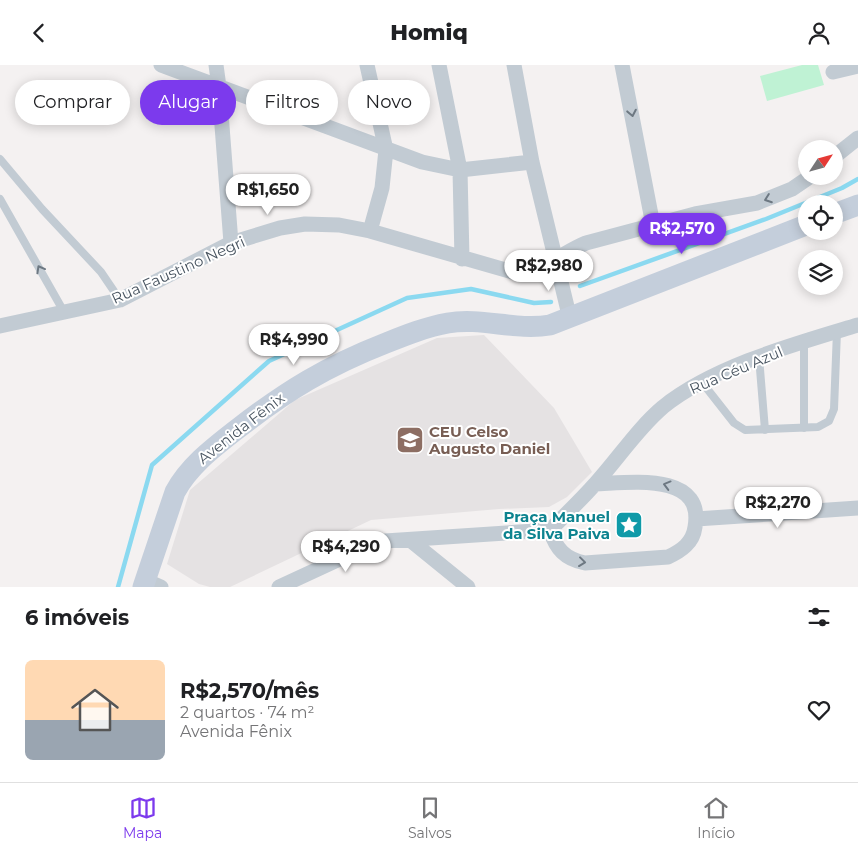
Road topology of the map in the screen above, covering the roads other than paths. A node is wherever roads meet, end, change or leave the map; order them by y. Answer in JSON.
{"nodes":[{"id":1,"x":161,"y":65,"type":"edge"},
{"id":2,"x":216,"y":65,"type":"edge"},
{"id":3,"x":367,"y":65,"type":"edge"},
{"id":4,"x":439,"y":65,"type":"edge"},
{"id":5,"x":514,"y":65,"type":"edge"},
{"id":6,"x":622,"y":65,"type":"edge"},
{"id":7,"x":857,"y":66,"type":"edge"},
{"id":8,"x":833,"y":72,"type":"dead end"},
{"id":9,"x":201,"y":80,"type":"edge"},
{"id":10,"x":219,"y":80,"type":"edge"},
{"id":11,"x":236,"y":93,"type":"edge"},
{"id":12,"x":223,"y":125,"type":"edge"},
{"id":13,"x":858,"y":138,"type":"edge"},
{"id":14,"x":386,"y":150,"type":"junction"},
{"id":15,"x":843,"y":150,"type":"edge"},
{"id":16,"x":0,"y":159,"type":"edge"},
{"id":17,"x":532,"y":162,"type":"junction"},
{"id":18,"x":460,"y":170,"type":"junction"},
{"id":19,"x":798,"y":185,"type":"edge"},
{"id":20,"x":0,"y":199,"type":"edge"},
{"id":21,"x":858,"y":205,"type":"edge"},
{"id":22,"x":843,"y":211,"type":"edge"},
{"id":23,"x":653,"y":225,"type":"junction"},
{"id":24,"x":798,"y":228,"type":"edge"},
{"id":25,"x":370,"y":231,"type":"junction"},
{"id":26,"x":231,"y":243,"type":"junction"},
{"id":27,"x":462,"y":259,"type":"junction"},
{"id":28,"x":556,"y":259,"type":"junction"},
{"id":29,"x":120,"y":300,"type":"junction"},
{"id":30,"x":64,"y":312,"type":"junction"},
{"id":31,"x":570,"y":319,"type":"junction"},
{"id":32,"x":858,"y":325,"type":"edge"},
{"id":33,"x":0,"y":326,"type":"edge"},
{"id":34,"x":837,"y":331,"type":"junction"},
{"id":35,"x":804,"y":342,"type":"junction"},
{"id":36,"x":760,"y":357,"type":"junction"},
{"id":37,"x":701,"y":381,"type":"junction"},
{"id":38,"x":804,"y":428,"type":"junction"},
{"id":39,"x":765,"y":430,"type":"junction"},
{"id":40,"x":595,"y":484,"type":"junction"},
{"id":41,"x":858,"y":508,"type":"edge"},
{"id":42,"x":696,"y":519,"type":"junction"},
{"id":43,"x":550,"y":530,"type":"junction"},
{"id":44,"x":439,"y":538,"type":"junction"},
{"id":45,"x":410,"y":539,"type":"junction"},
{"id":46,"x":449,"y":570,"type":"junction"},
{"id":47,"x":149,"y":585,"type":"edge"},
{"id":48,"x":279,"y":587,"type":"edge"},
{"id":49,"x":468,"y":587,"type":"edge"}],
"edges":[{"from":1,"to":9,"type":"street"},
{"from":2,"to":10,"type":"street"},
{"from":3,"to":14,"type":"street"},
{"from":4,"to":18,"type":"street"},
{"from":5,"to":17,"type":"street"},
{"from":6,"to":23,"type":"street","one_way":true},
{"from":7,"to":8,"type":"street"},
{"from":11,"to":14,"type":"street"},
{"from":12,"to":26,"type":"street"},
{"from":13,"to":15,"type":"street"},
{"from":14,"to":18,"type":"street"},
{"from":14,"to":25,"type":"street"},
{"from":16,"to":29,"type":"lane"},
{"from":17,"to":18,"type":"street"},
{"from":17,"to":28,"type":"street"},
{"from":18,"to":27,"type":"street"},
{"from":19,"to":23,"type":"street","name":"Rua Faustino Negri","one_way":true},
{"from":30,"to":20,"type":"lane","one_way":true},
{"from":21,"to":22,"type":"street"},
{"from":23,"to":28,"type":"street","name":"Rua Faustino Negri"},
{"from":24,"to":31,"type":"street","name":"Avenida Fênix"},
{"from":25,"to":26,"type":"street","name":"Rua Faustino Negri"},
{"from":25,"to":27,"type":"street","name":"Rua Faustino Negri"},
{"from":26,"to":29,"type":"street","name":"Rua Faustino Negri"},
{"from":27,"to":28,"type":"street","name":"Rua Faustino Negri"},
{"from":28,"to":31,"type":"street"},
{"from":29,"to":30,"type":"street","name":"Rua Faustino Negri"},
{"from":30,"to":33,"type":"street","name":"Rua Faustino Negri"},
{"from":31,"to":47,"type":"street","name":"Avenida Fênix"},
{"from":32,"to":34,"type":"street","name":"Rua Céu Azul"},
{"from":34,"to":35,"type":"street","name":"Rua Céu Azul"},
{"from":34,"to":38,"type":"lane"},
{"from":35,"to":36,"type":"street","name":"Rua Céu Azul"},
{"from":35,"to":38,"type":"lane"},
{"from":36,"to":37,"type":"street","name":"Rua Céu Azul"},
{"from":36,"to":39,"type":"lane"},
{"from":37,"to":39,"type":"lane"},
{"from":37,"to":40,"type":"street","name":"Rua Céu Azul"},
{"from":38,"to":39,"type":"lane"},
{"from":42,"to":40,"type":"street","one_way":true},
{"from":40,"to":43,"type":"street","name":"Rua Céu Azul"},
{"from":41,"to":42,"type":"street"},
{"from":43,"to":42,"type":"street","one_way":true},
{"from":43,"to":44,"type":"street"},
{"from":44,"to":45,"type":"street"},
{"from":44,"to":46,"type":"street"},
{"from":45,"to":46,"type":"street"},
{"from":45,"to":48,"type":"street"},
{"from":46,"to":49,"type":"street"}]}
